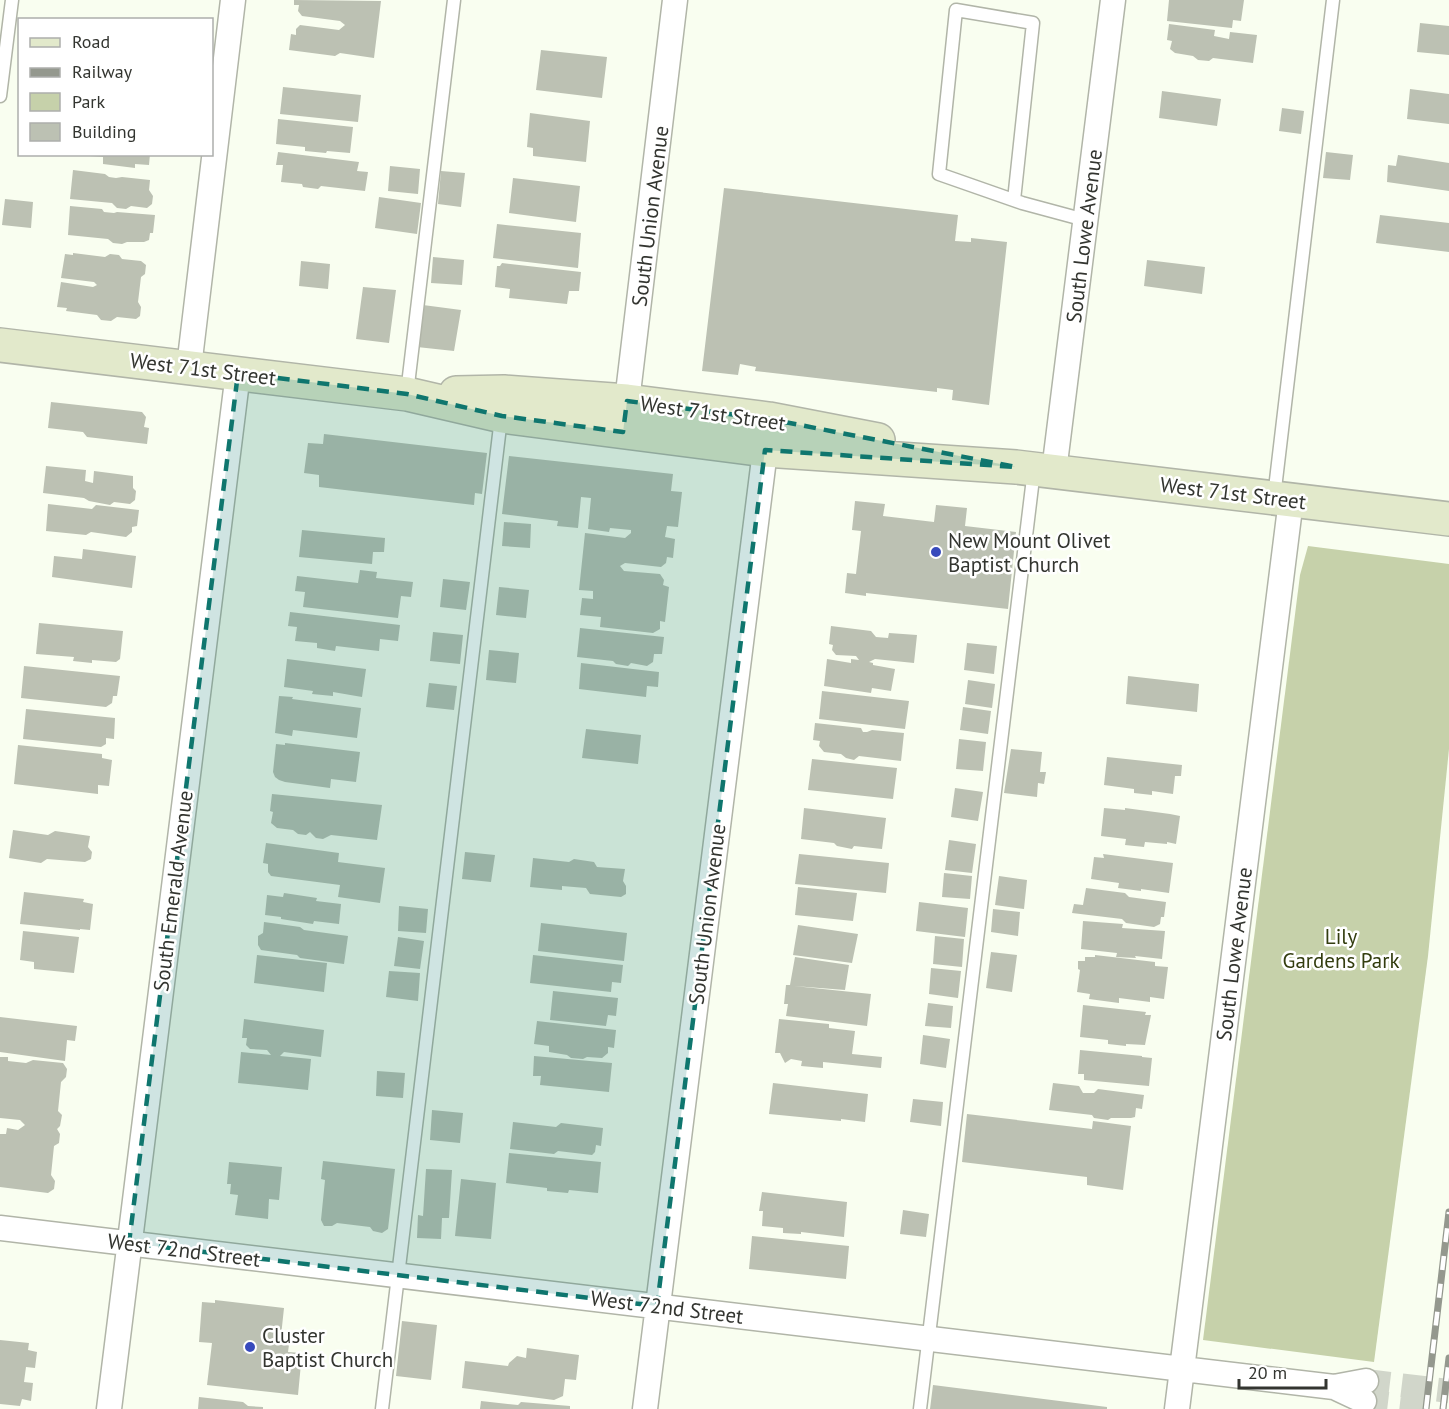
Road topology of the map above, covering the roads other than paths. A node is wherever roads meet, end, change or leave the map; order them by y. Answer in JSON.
{"nodes":[{"id":1,"x":12,"y":0,"type":"edge"},
{"id":2,"x":233,"y":0,"type":"edge"},
{"id":3,"x":454,"y":0,"type":"edge"},
{"id":4,"x":675,"y":0,"type":"edge"},
{"id":5,"x":1113,"y":0,"type":"edge"},
{"id":6,"x":1333,"y":0,"type":"edge"},
{"id":7,"x":0,"y":96,"type":"edge"},
{"id":8,"x":1014,"y":200,"type":"junction"},
{"id":9,"x":1086,"y":220,"type":"junction"},
{"id":10,"x":0,"y":345,"type":"edge"},
{"id":11,"x":189,"y":368,"type":"junction"},
{"id":12,"x":238,"y":373,"type":"junction"},
{"id":13,"x":407,"y":394,"type":"junction"},
{"id":14,"x":503,"y":404,"type":"junction"},
{"id":15,"x":625,"y":416,"type":"junction"},
{"id":16,"x":767,"y":435,"type":"junction"},
{"id":17,"x":1035,"y":469,"type":"junction"},
{"id":18,"x":1282,"y":499,"type":"junction"},
{"id":19,"x":1449,"y":519,"type":"edge"},
{"id":20,"x":0,"y":1228,"type":"edge"},
{"id":21,"x":129,"y":1243,"type":"junction"},
{"id":22,"x":398,"y":1275,"type":"junction"},
{"id":23,"x":657,"y":1306,"type":"junction"},
{"id":24,"x":928,"y":1339,"type":"junction"},
{"id":25,"x":1182,"y":1368,"type":"junction"},
{"id":26,"x":1365,"y":1391,"type":"tunnel mouth"},
{"id":27,"x":109,"y":1409,"type":"edge"},
{"id":28,"x":382,"y":1409,"type":"edge"},
{"id":29,"x":645,"y":1409,"type":"edge"},
{"id":30,"x":920,"y":1409,"type":"edge"},
{"id":31,"x":1177,"y":1409,"type":"edge"}],
"edges":[{"from":1,"to":7,"type":"lane"},
{"from":2,"to":11,"type":"street"},
{"from":3,"to":13,"type":"lane"},
{"from":4,"to":15,"type":"street","name":"South Union Avenue"},
{"from":5,"to":9,"type":"street","name":"South Lowe Avenue"},
{"from":6,"to":18,"type":"lane"},
{"from":8,"to":8,"type":"lane"},
{"from":8,"to":9,"type":"lane"},
{"from":9,"to":17,"type":"street","name":"South Lowe Avenue"},
{"from":10,"to":11,"type":"main road","name":"West 71st Street"},
{"from":11,"to":12,"type":"main road","name":"West 71st Street"},
{"from":12,"to":13,"type":"main road","name":"West 71st Street"},
{"from":12,"to":21,"type":"street","name":"South Emerald Avenue"},
{"from":13,"to":14,"type":"main road","name":"West 71st Street"},
{"from":14,"to":15,"type":"main road","name":"West 71st Street"},
{"from":14,"to":22,"type":"lane"},
{"from":15,"to":16,"type":"main road","name":"West 71st Street"},
{"from":16,"to":17,"type":"main road","name":"West 71st Street"},
{"from":16,"to":23,"type":"street","name":"South Union Avenue"},
{"from":17,"to":18,"type":"main road","name":"West 71st Street"},
{"from":17,"to":24,"type":"lane"},
{"from":18,"to":19,"type":"main road","name":"West 71st Street"},
{"from":18,"to":25,"type":"street","name":"South Lowe Avenue"},
{"from":20,"to":21,"type":"street","name":"West 72nd Street"},
{"from":21,"to":22,"type":"street","name":"West 72nd Street"},
{"from":21,"to":27,"type":"street","name":"South Emerald Avenue"},
{"from":22,"to":23,"type":"street","name":"West 72nd Street"},
{"from":22,"to":28,"type":"lane"},
{"from":23,"to":24,"type":"street","name":"West 72nd Street"},
{"from":23,"to":29,"type":"street","name":"South Union Avenue"},
{"from":24,"to":25,"type":"street","name":"West 72nd Street"},
{"from":24,"to":30,"type":"lane"},
{"from":25,"to":26,"type":"street","name":"West 72nd Street"},
{"from":25,"to":31,"type":"street","name":"South Lowe Avenue"}]}
